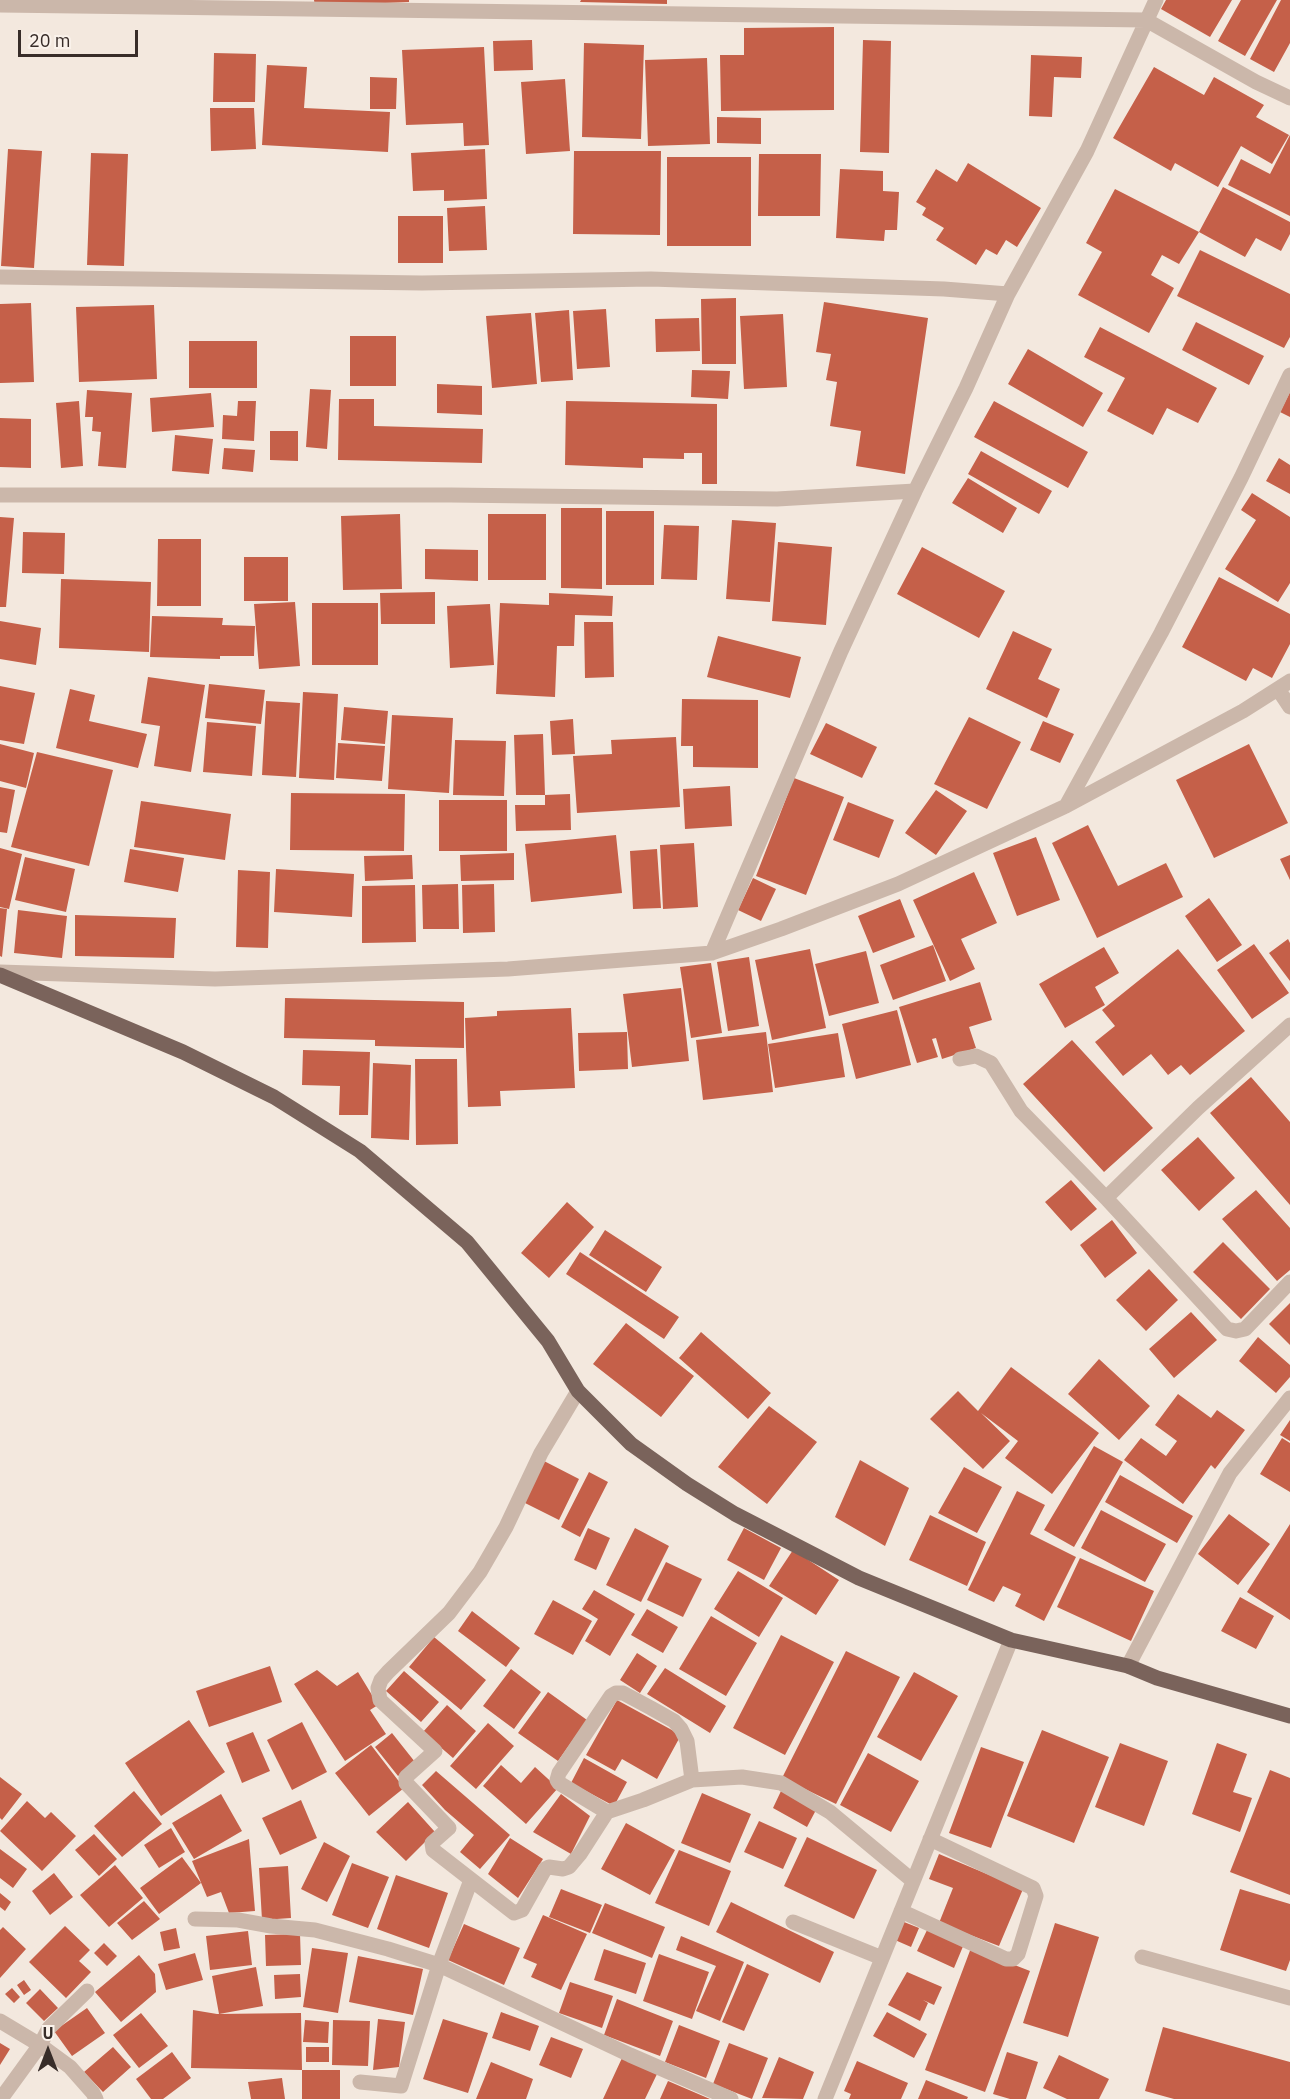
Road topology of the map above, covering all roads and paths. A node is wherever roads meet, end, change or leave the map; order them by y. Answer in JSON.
{"nodes":[{"id":1,"x":1156,"y":0,"type":"edge"},
{"id":2,"x":0,"y":5,"type":"edge"},
{"id":3,"x":1146,"y":20,"type":"junction"},
{"id":4,"x":1290,"y":98,"type":"edge"},
{"id":5,"x":0,"y":277,"type":"edge"},
{"id":6,"x":1008,"y":294,"type":"junction"},
{"id":7,"x":1290,"y":375,"type":"edge"},
{"id":8,"x":915,"y":491,"type":"junction"},
{"id":9,"x":0,"y":495,"type":"edge"},
{"id":10,"x":1284,"y":685,"type":"edge"},
{"id":11,"x":1290,"y":707,"type":"edge"},
{"id":12,"x":1066,"y":806,"type":"junction"},
{"id":13,"x":712,"y":953,"type":"junction"},
{"id":14,"x":0,"y":973,"type":"edge"},
{"id":15,"x":1290,"y":1025,"type":"edge"},
{"id":16,"x":960,"y":1059,"type":"dead end"},
{"id":17,"x":1106,"y":1198,"type":"junction"},
{"id":18,"x":1290,"y":1282,"type":"edge"},
{"id":19,"x":579,"y":1391,"type":"junction"},
{"id":20,"x":1290,"y":1398,"type":"edge"},
{"id":21,"x":1011,"y":1640,"type":"junction"},
{"id":22,"x":1128,"y":1666,"type":"junction"},
{"id":23,"x":1290,"y":1716,"type":"edge"},
{"id":24,"x":692,"y":1780,"type":"junction"},
{"id":25,"x":607,"y":1812,"type":"junction"},
{"id":26,"x":930,"y":1839,"type":"junction"},
{"id":27,"x":471,"y":1880,"type":"junction"},
{"id":28,"x":913,"y":1881,"type":"junction"},
{"id":29,"x":901,"y":1911,"type":"junction"},
{"id":30,"x":195,"y":1919,"type":"dead end"},
{"id":31,"x":793,"y":1922,"type":"dead end"},
{"id":32,"x":1142,"y":1957,"type":"dead end"},
{"id":33,"x":882,"y":1958,"type":"junction"},
{"id":34,"x":439,"y":1965,"type":"junction"},
{"id":35,"x":87,"y":1992,"type":"dead end"},
{"id":36,"x":1290,"y":1998,"type":"edge"},
{"id":37,"x":0,"y":2021,"type":"edge"},
{"id":38,"x":40,"y":2045,"type":"junction"},
{"id":39,"x":360,"y":2082,"type":"dead end"},
{"id":40,"x":400,"y":2092,"type":"edge"},
{"id":41,"x":3,"y":2096,"type":"dead end"},
{"id":42,"x":96,"y":2099,"type":"edge"},
{"id":43,"x":732,"y":2099,"type":"edge"},
{"id":44,"x":825,"y":2099,"type":"edge"}],
"edges":[{"from":1,"to":3,"type":"street"},
{"from":2,"to":3,"type":"street"},
{"from":3,"to":4,"type":"street"},
{"from":3,"to":6,"type":"street"},
{"from":5,"to":6,"type":"street"},
{"from":6,"to":8,"type":"street"},
{"from":7,"to":12,"type":"street"},
{"from":8,"to":9,"type":"street"},
{"from":8,"to":13,"type":"street"},
{"from":10,"to":11,"type":"street"},
{"from":10,"to":12,"type":"street"},
{"from":12,"to":13,"type":"street"},
{"from":13,"to":14,"type":"street"},
{"from":14,"to":19,"type":"main road"},
{"from":15,"to":17,"type":"street"},
{"from":16,"to":17,"type":"street"},
{"from":17,"to":18,"type":"street"},
{"from":19,"to":21,"type":"main road"},
{"from":19,"to":27,"type":"street"},
{"from":20,"to":22,"type":"street"},
{"from":21,"to":22,"type":"main road"},
{"from":21,"to":26,"type":"street"},
{"from":22,"to":23,"type":"main road"},
{"from":24,"to":25,"type":"street"},
{"from":24,"to":25,"type":"street"},
{"from":24,"to":28,"type":"street"},
{"from":25,"to":27,"type":"street"},
{"from":26,"to":28,"type":"street"},
{"from":26,"to":29,"type":"street"},
{"from":27,"to":34,"type":"street"},
{"from":28,"to":29,"type":"street"},
{"from":29,"to":33,"type":"street"},
{"from":30,"to":34,"type":"street"},
{"from":31,"to":33,"type":"street"},
{"from":32,"to":36,"type":"street"},
{"from":33,"to":44,"type":"street"},
{"from":34,"to":40,"type":"street"},
{"from":34,"to":43,"type":"street"},
{"from":35,"to":38,"type":"street"},
{"from":37,"to":38,"type":"street"},
{"from":38,"to":41,"type":"street"},
{"from":38,"to":42,"type":"street"},
{"from":39,"to":40,"type":"street"}]}
